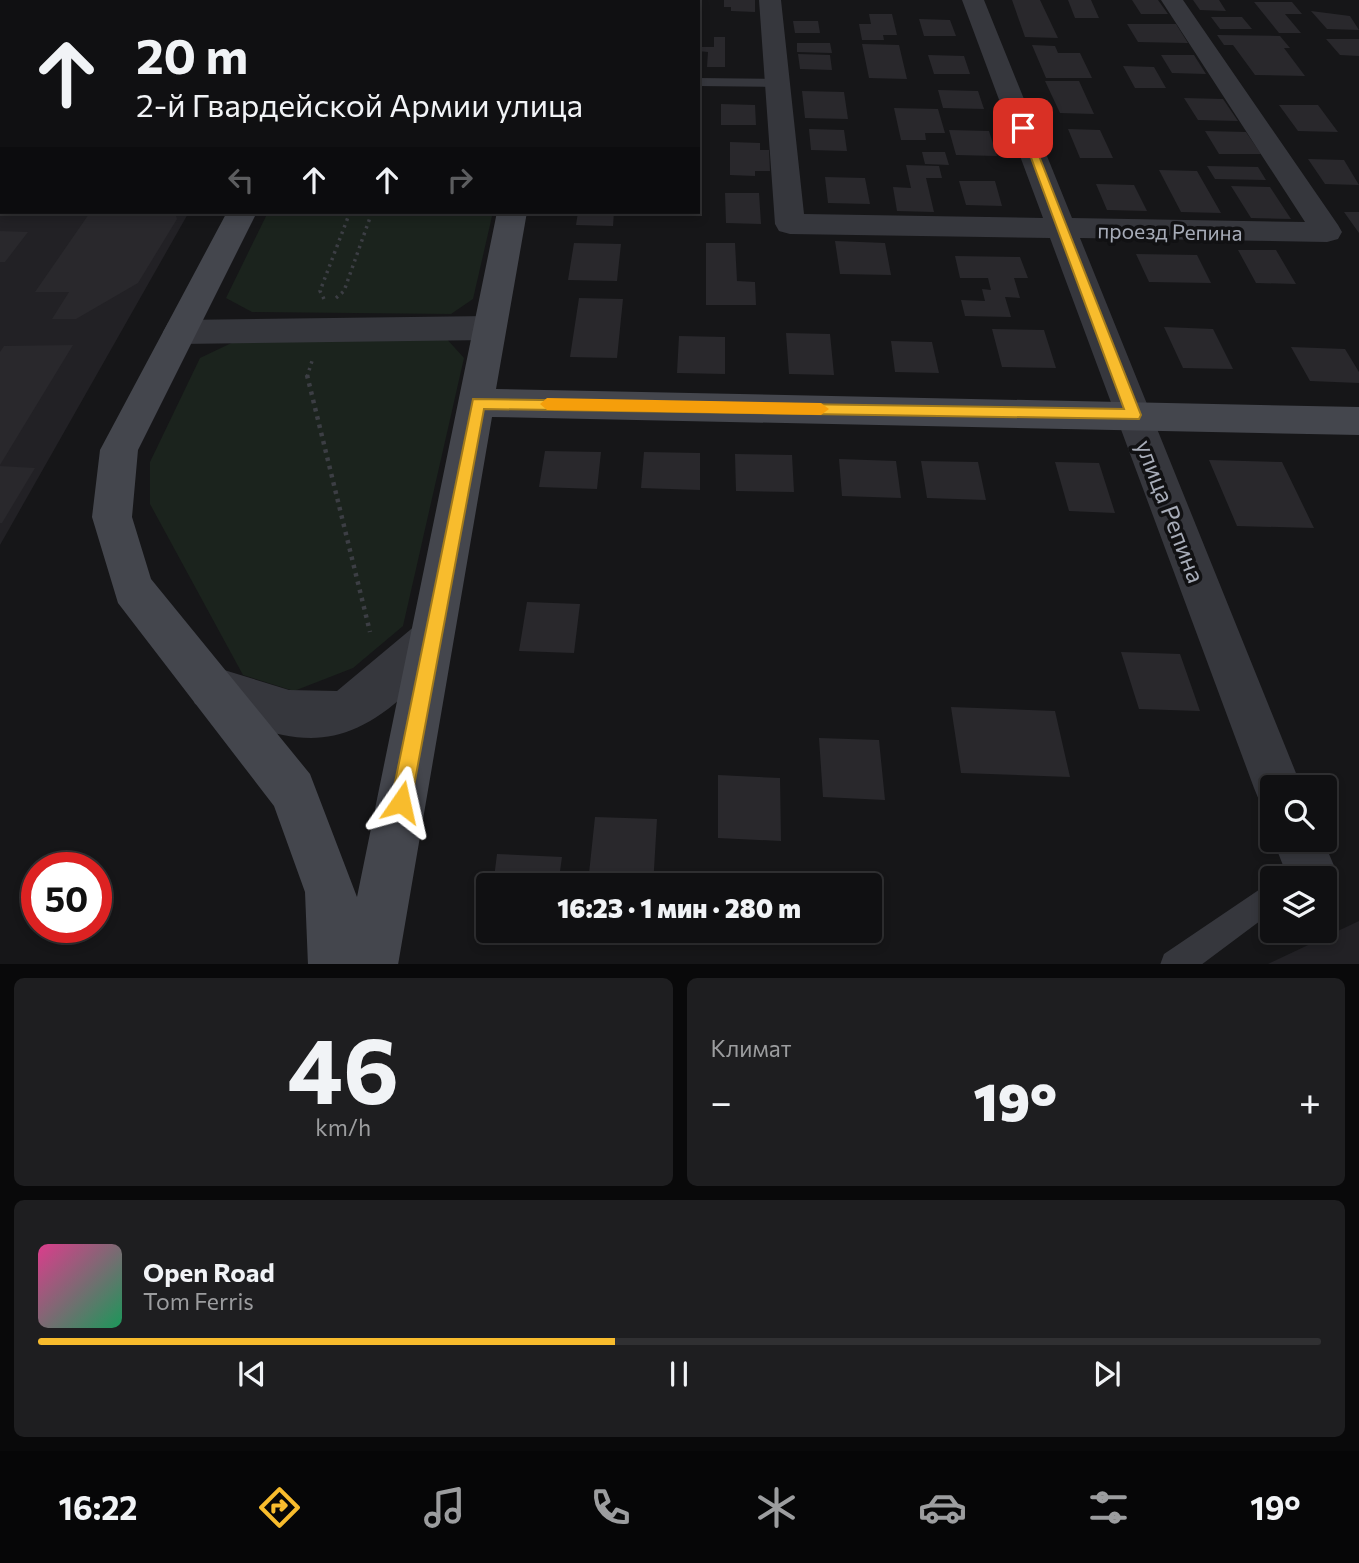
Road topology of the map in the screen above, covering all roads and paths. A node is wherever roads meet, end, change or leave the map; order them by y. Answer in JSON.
{"nodes":[{"id":1,"x":770,"y":0,"type":"edge"},
{"id":2,"x":973,"y":0,"type":"edge"},
{"id":3,"x":1172,"y":0,"type":"edge"},
{"id":4,"x":700,"y":82,"type":"edge"},
{"id":5,"x":775,"y":83,"type":"junction"},
{"id":6,"x":241,"y":214,"type":"edge"},
{"id":7,"x":349,"y":214,"type":"edge"},
{"id":8,"x":371,"y":214,"type":"edge"},
{"id":9,"x":512,"y":214,"type":"edge"},
{"id":10,"x":1062,"y":230,"type":"junction"},
{"id":11,"x":489,"y":328,"type":"junction"},
{"id":12,"x":320,"y":331,"type":"junction"},
{"id":13,"x":180,"y":332,"type":"junction"},
{"id":14,"x":478,"y":403,"type":"junction"},
{"id":15,"x":1134,"y":415,"type":"junction"},
{"id":16,"x":1359,"y":422,"type":"edge"},
{"id":17,"x":370,"y":632,"type":"dead end"},
{"id":18,"x":431,"y":640,"type":"junction"},
{"id":19,"x":211,"y":688,"type":"junction"},
{"id":20,"x":1273,"y":775,"type":"edge"},
{"id":21,"x":1260,"y":897,"type":"edge"},
{"id":22,"x":335,"y":964,"type":"edge"},
{"id":23,"x":371,"y":964,"type":"edge"},
{"id":24,"x":1175,"y":964,"type":"edge"}],
"edges":[{"from":1,"to":5,"type":"street","name":"проезд Репина"},
{"from":2,"to":10,"type":"street","name":"улица Репина"},
{"from":3,"to":10,"type":"street","name":"проезд Репина"},
{"from":4,"to":5,"type":"lane"},
{"from":5,"to":10,"type":"street","name":"проезд Репина"},
{"from":6,"to":13,"type":"main road"},
{"from":7,"to":8,"type":"path"},
{"from":9,"to":11,"type":"main road"},
{"from":10,"to":15,"type":"street","name":"улица Репина"},
{"from":11,"to":12,"type":"street"},
{"from":11,"to":14,"type":"main road"},
{"from":12,"to":13,"type":"street"},
{"from":12,"to":17,"type":"path"},
{"from":13,"to":19,"type":"main road"},
{"from":14,"to":15,"type":"main road"},
{"from":14,"to":18,"type":"main road"},
{"from":15,"to":16,"type":"main road"},
{"from":15,"to":20,"type":"street","name":"улица Репина"},
{"from":18,"to":19,"type":"street"},
{"from":18,"to":23,"type":"main road"},
{"from":19,"to":22,"type":"main road"},
{"from":21,"to":24,"type":"lane"}]}
